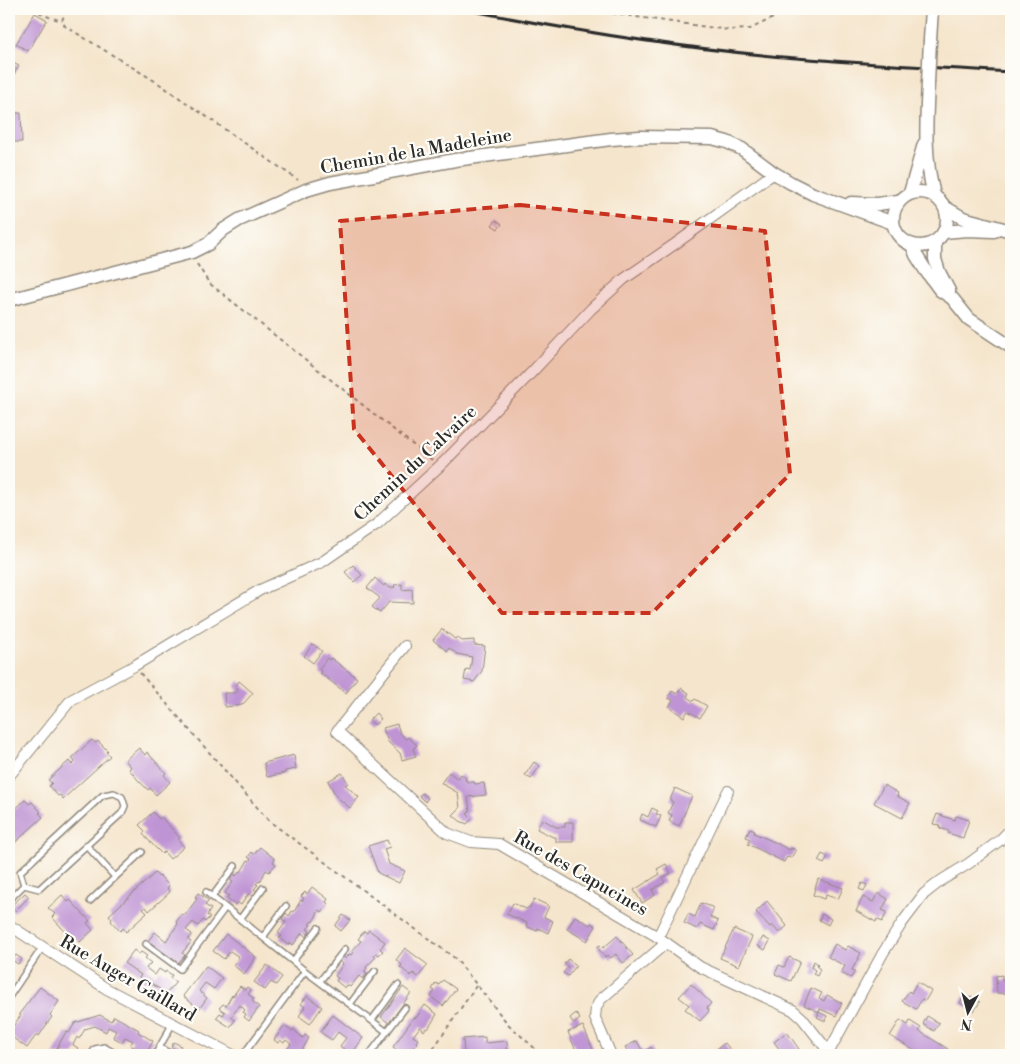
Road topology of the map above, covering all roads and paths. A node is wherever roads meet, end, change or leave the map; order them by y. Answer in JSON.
{"nodes":[{"id":1,"x":32,"y":9,"type":"edge"},
{"id":2,"x":66,"y":9,"type":"edge"},
{"id":3,"x":581,"y":9,"type":"edge"},
{"id":4,"x":792,"y":9,"type":"edge"},
{"id":5,"x":932,"y":9,"type":"edge"},
{"id":6,"x":62,"y":21,"type":"junction"},
{"id":7,"x":925,"y":141,"type":"junction"},
{"id":8,"x":774,"y":173,"type":"junction"},
{"id":9,"x":306,"y":190,"type":"junction"},
{"id":10,"x":910,"y":193,"type":"junction"},
{"id":11,"x":934,"y":195,"type":"junction"},
{"id":12,"x":836,"y":201,"type":"junction"},
{"id":13,"x":898,"y":201,"type":"junction"},
{"id":14,"x":946,"y":208,"type":"junction"},
{"id":15,"x":893,"y":223,"type":"junction"},
{"id":16,"x":1007,"y":231,"type":"edge"},
{"id":17,"x":940,"y":237,"type":"junction"},
{"id":18,"x":912,"y":245,"type":"junction"},
{"id":19,"x":192,"y":252,"type":"junction"},
{"id":20,"x":952,"y":298,"type":"junction"},
{"id":21,"x":9,"y":300,"type":"edge"},
{"id":22,"x":1011,"y":347,"type":"edge"},
{"id":23,"x":440,"y":466,"type":"junction"},
{"id":24,"x":405,"y":646,"type":"dead end"},
{"id":25,"x":134,"y":666,"type":"junction"},
{"id":26,"x":9,"y":776,"type":"edge"},
{"id":27,"x":728,"y":791,"type":"dead end"},
{"id":28,"x":1011,"y":830,"type":"edge"},
{"id":29,"x":87,"y":846,"type":"junction"},
{"id":30,"x":142,"y":852,"type":"dead end"},
{"id":31,"x":235,"y":866,"type":"dead end"},
{"id":32,"x":115,"y":877,"type":"junction"},
{"id":33,"x":24,"y":885,"type":"junction"},
{"id":34,"x":264,"y":888,"type":"dead end"},
{"id":35,"x":206,"y":892,"type":"dead end"},
{"id":36,"x":212,"y":897,"type":"junction"},
{"id":37,"x":9,"y":900,"type":"edge"},
{"id":38,"x":90,"y":901,"type":"dead end"},
{"id":39,"x":286,"y":906,"type":"dead end"},
{"id":40,"x":225,"y":908,"type":"junction"},
{"id":41,"x":240,"y":919,"type":"junction"},
{"id":42,"x":9,"y":925,"type":"edge"},
{"id":43,"x":318,"y":928,"type":"dead end"},
{"id":44,"x":263,"y":937,"type":"junction"},
{"id":45,"x":662,"y":940,"type":"junction"},
{"id":46,"x":146,"y":944,"type":"dead end"},
{"id":47,"x":42,"y":948,"type":"junction"},
{"id":48,"x":345,"y":948,"type":"dead end"},
{"id":49,"x":293,"y":961,"type":"junction"},
{"id":50,"x":306,"y":971,"type":"junction"},
{"id":51,"x":375,"y":971,"type":"dead end"},
{"id":52,"x":320,"y":981,"type":"junction"},
{"id":53,"x":398,"y":985,"type":"dead end"},
{"id":54,"x":476,"y":986,"type":"junction"},
{"id":55,"x":9,"y":997,"type":"edge"},
{"id":56,"x":350,"y":1004,"type":"junction"},
{"id":57,"x":405,"y":1008,"type":"dead end"},
{"id":58,"x":372,"y":1020,"type":"junction"},
{"id":59,"x":173,"y":1023,"type":"junction"},
{"id":60,"x":387,"y":1032,"type":"junction"},
{"id":61,"x":160,"y":1048,"type":"junction"},
{"id":62,"x":828,"y":1054,"type":"edge"},
{"id":63,"x":91,"y":1055,"type":"edge"},
{"id":64,"x":118,"y":1055,"type":"edge"},
{"id":65,"x":155,"y":1055,"type":"edge"},
{"id":66,"x":173,"y":1055,"type":"edge"},
{"id":67,"x":233,"y":1055,"type":"edge"},
{"id":68,"x":243,"y":1055,"type":"edge"},
{"id":69,"x":369,"y":1055,"type":"edge"},
{"id":70,"x":429,"y":1055,"type":"edge"},
{"id":71,"x":542,"y":1055,"type":"edge"},
{"id":72,"x":611,"y":1055,"type":"edge"}],
"edges":[{"from":1,"to":6,"type":"path"},
{"from":2,"to":6,"type":"path"},
{"from":3,"to":4,"type":"path"},
{"from":5,"to":7,"type":"street","bridge":true},
{"from":6,"to":9,"type":"path"},
{"from":7,"to":10,"type":"street"},
{"from":7,"to":11,"type":"street"},
{"from":8,"to":9,"type":"street","name":"Chemin de la Madeleine"},
{"from":8,"to":12,"type":"street","name":"Chemin de la Madeleine"},
{"from":8,"to":23,"type":"street","name":"Chemin du Calvaire"},
{"from":9,"to":19,"type":"street","name":"Chemin de la Madeleine"},
{"from":10,"to":11,"type":"street"},
{"from":10,"to":13,"type":"street"},
{"from":11,"to":14,"type":"street"},
{"from":12,"to":13,"type":"street"},
{"from":12,"to":15,"type":"street"},
{"from":13,"to":15,"type":"street"},
{"from":14,"to":16,"type":"street"},
{"from":14,"to":17,"type":"street"},
{"from":15,"to":18,"type":"street"},
{"from":16,"to":17,"type":"street"},
{"from":17,"to":18,"type":"street"},
{"from":17,"to":20,"type":"street"},
{"from":18,"to":20,"type":"street"},
{"from":19,"to":21,"type":"street","name":"Chemin de la Madeleine"},
{"from":19,"to":23,"type":"path"},
{"from":20,"to":22,"type":"street"},
{"from":23,"to":25,"type":"street","name":"Chemin du Calvaire"},
{"from":24,"to":45,"type":"street","name":"Rue des Capucines"},
{"from":25,"to":26,"type":"street","name":"Chemin du Calvaire"},
{"from":25,"to":54,"type":"path"},
{"from":27,"to":45,"type":"street"},
{"from":28,"to":62,"type":"street"},
{"from":29,"to":32,"type":"lane"},
{"from":29,"to":33,"type":"lane"},
{"from":29,"to":33,"type":"lane"},
{"from":30,"to":32,"type":"lane"},
{"from":31,"to":36,"type":"lane"},
{"from":32,"to":38,"type":"lane"},
{"from":33,"to":37,"type":"lane"},
{"from":34,"to":41,"type":"lane"},
{"from":35,"to":36,"type":"lane"},
{"from":36,"to":40,"type":"lane"},
{"from":39,"to":44,"type":"lane"},
{"from":40,"to":41,"type":"lane"},
{"from":40,"to":46,"type":"lane"},
{"from":41,"to":44,"type":"lane"},
{"from":42,"to":47,"type":"street","name":"Rue Auger Gaillard"},
{"from":43,"to":49,"type":"lane"},
{"from":44,"to":49,"type":"lane"},
{"from":45,"to":62,"type":"street","name":"Rue des Capucines"},
{"from":45,"to":72,"type":"street"},
{"from":47,"to":55,"type":"lane"},
{"from":47,"to":59,"type":"street","name":"Rue Auger Gaillard"},
{"from":48,"to":52,"type":"lane"},
{"from":49,"to":50,"type":"lane"},
{"from":50,"to":52,"type":"lane"},
{"from":50,"to":68,"type":"lane"},
{"from":51,"to":56,"type":"lane"},
{"from":52,"to":56,"type":"lane"},
{"from":53,"to":58,"type":"lane"},
{"from":54,"to":70,"type":"path"},
{"from":54,"to":71,"type":"path"},
{"from":56,"to":58,"type":"lane"},
{"from":57,"to":60,"type":"lane"},
{"from":58,"to":60,"type":"lane"},
{"from":59,"to":61,"type":"lane"},
{"from":59,"to":67,"type":"street","name":"Rue Auger Gaillard"},
{"from":60,"to":69,"type":"lane"},
{"from":61,"to":65,"type":"lane"},
{"from":61,"to":66,"type":"lane"},
{"from":63,"to":64,"type":"lane"}]}
